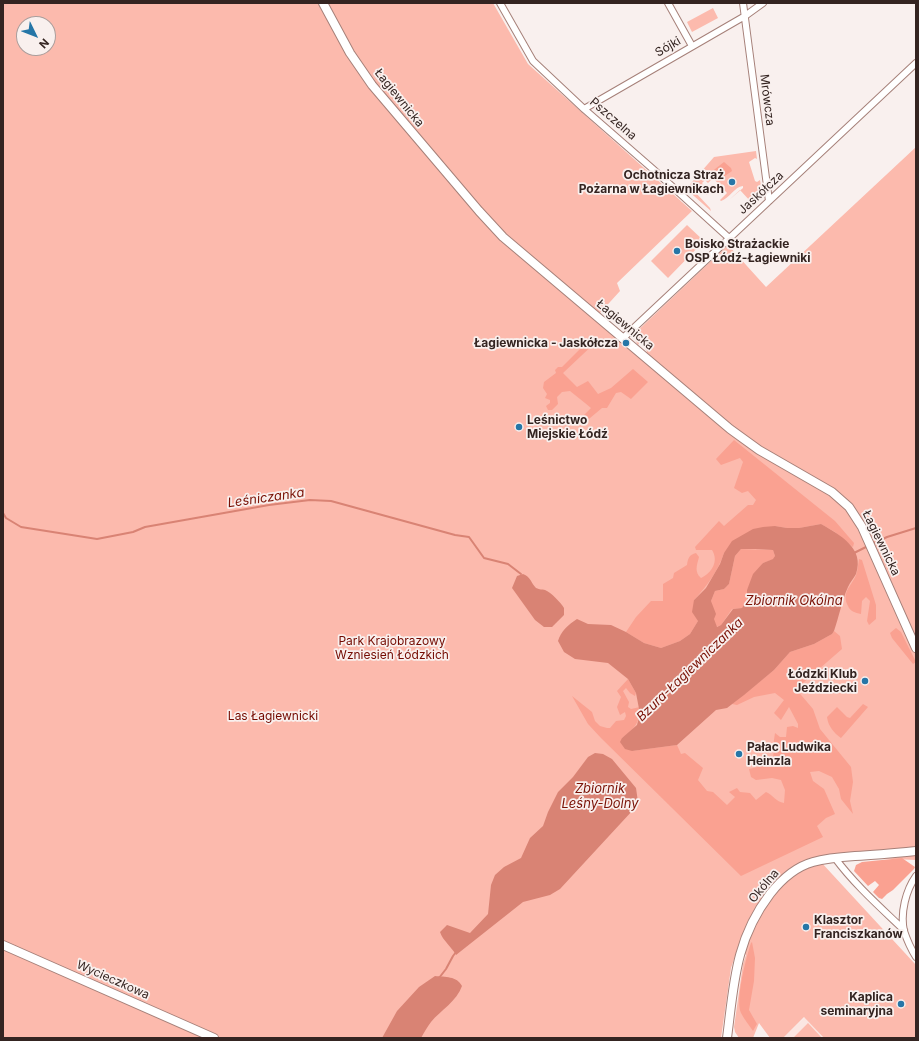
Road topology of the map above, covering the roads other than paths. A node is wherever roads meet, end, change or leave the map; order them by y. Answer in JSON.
{"nodes":[{"id":1,"x":323,"y":3,"type":"edge"},
{"id":2,"x":500,"y":3,"type":"edge"},
{"id":3,"x":668,"y":3,"type":"edge"},
{"id":4,"x":743,"y":3,"type":"edge"},
{"id":5,"x":763,"y":3,"type":"edge"},
{"id":6,"x":745,"y":16,"type":"junction"},
{"id":7,"x":692,"y":46,"type":"junction"},
{"id":8,"x":916,"y":63,"type":"edge"},
{"id":9,"x":584,"y":109,"type":"junction"},
{"id":10,"x":769,"y":200,"type":"junction"},
{"id":11,"x":729,"y":238,"type":"junction"},
{"id":12,"x":622,"y":339,"type":"junction"},
{"id":13,"x":916,"y":648,"type":"edge"},
{"id":14,"x":916,"y":852,"type":"edge"},
{"id":15,"x":836,"y":858,"type":"junction"},
{"id":16,"x":916,"y":876,"type":"edge"},
{"id":17,"x":904,"y":930,"type":"junction"},
{"id":18,"x":3,"y":945,"type":"edge"},
{"id":19,"x":916,"y":957,"type":"edge"},
{"id":20,"x":214,"y":1038,"type":"edge"},
{"id":21,"x":727,"y":1038,"type":"edge"}],
"edges":[{"from":1,"to":12,"type":"street","name":"Łagiewnicka"},
{"from":2,"to":9,"type":"street","name":"Pszczelna"},
{"from":3,"to":7,"type":"street"},
{"from":4,"to":6,"type":"street","name":"Mrówcza"},
{"from":5,"to":6,"type":"street","name":"Sójki"},
{"from":6,"to":7,"type":"street","name":"Sójki"},
{"from":6,"to":10,"type":"street","name":"Mrówcza"},
{"from":7,"to":9,"type":"street","name":"Sójki"},
{"from":8,"to":10,"type":"street","name":"Jaskółcza"},
{"from":9,"to":11,"type":"street","name":"Pszczelna"},
{"from":10,"to":11,"type":"street","name":"Jaskółcza"},
{"from":11,"to":12,"type":"street","name":"Jaskółcza"},
{"from":12,"to":13,"type":"street","name":"Łagiewnicka"},
{"from":14,"to":15,"type":"street","name":"Okólna"},
{"from":15,"to":17,"type":"street"},
{"from":15,"to":21,"type":"street","name":"Okólna"},
{"from":16,"to":17,"type":"street"},
{"from":17,"to":19,"type":"street"},
{"from":18,"to":20,"type":"street","name":"Wycieczkowa"}]}
